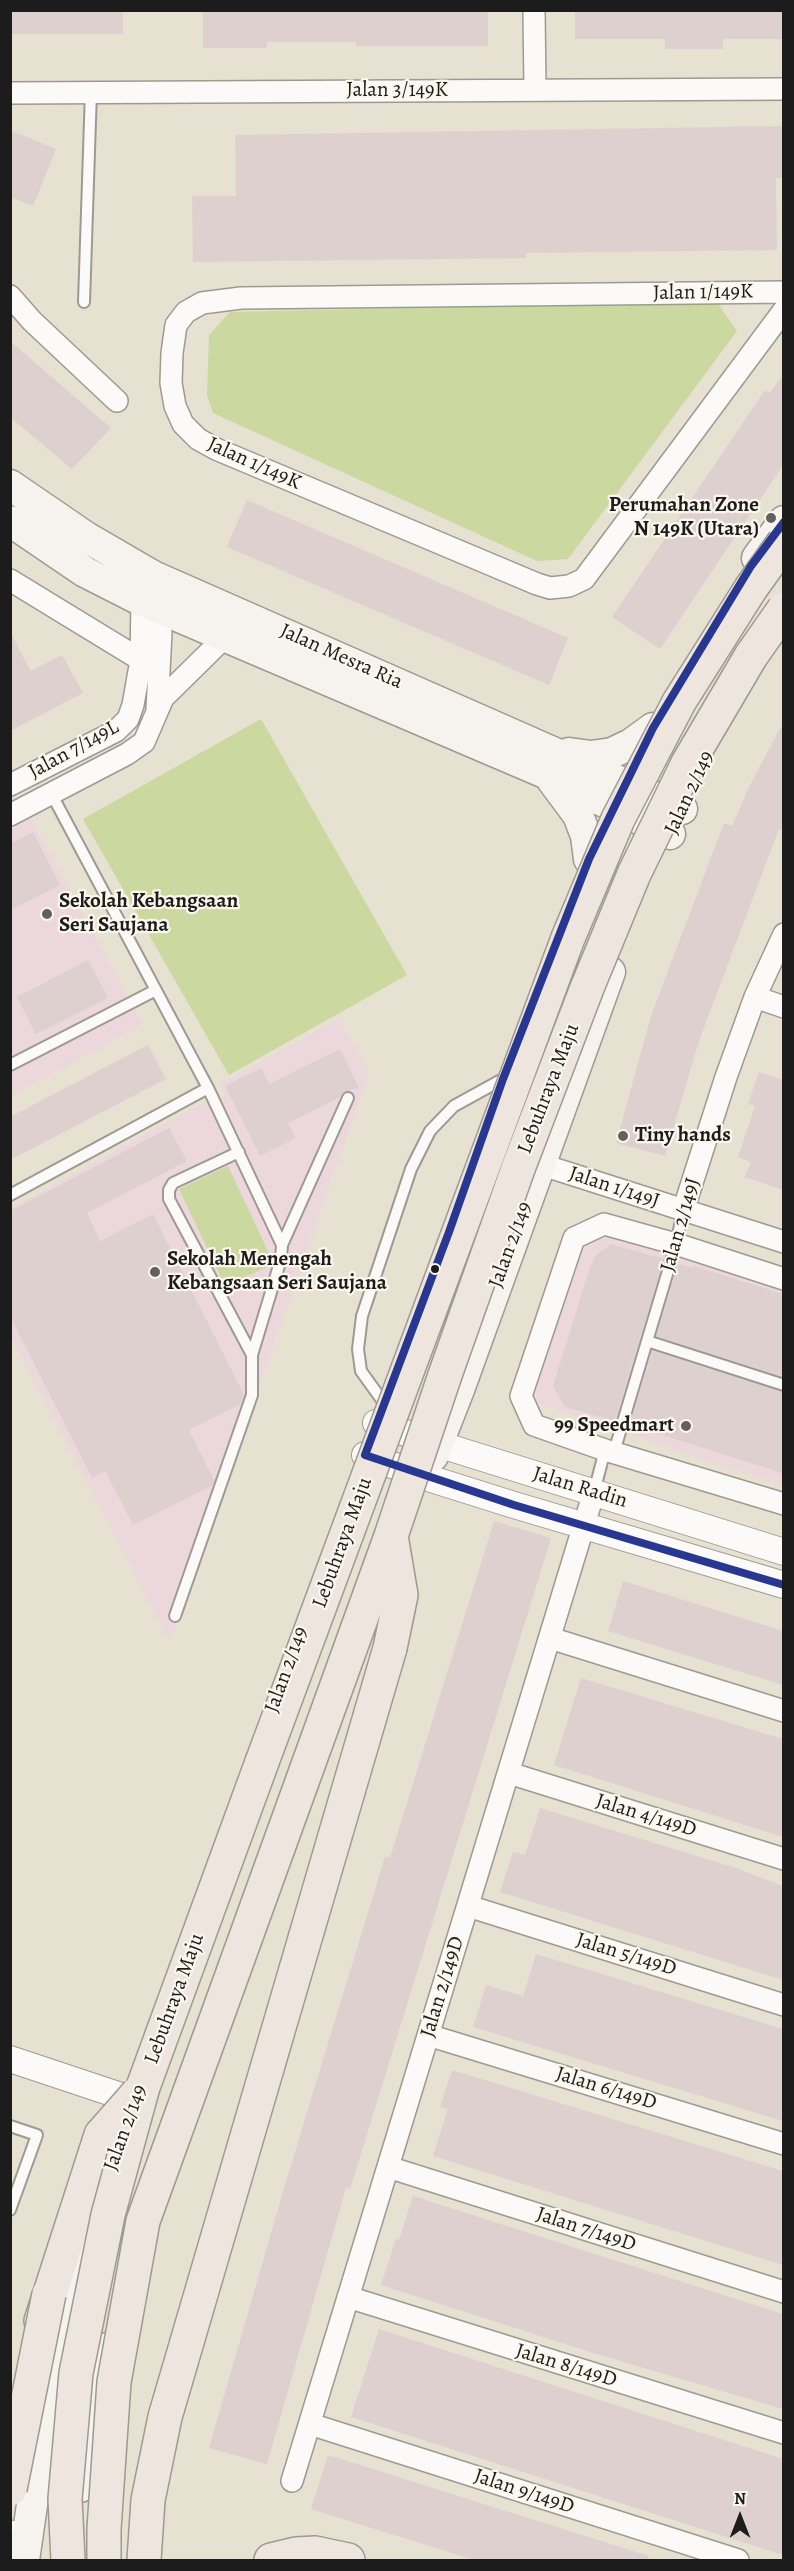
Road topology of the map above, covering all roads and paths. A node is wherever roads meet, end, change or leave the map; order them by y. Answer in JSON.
{"nodes":[{"id":1,"x":534,"y":10,"type":"edge"},
{"id":2,"x":783,"y":89,"type":"edge"},
{"id":3,"x":535,"y":90,"type":"junction"},
{"id":4,"x":91,"y":92,"type":"junction"},
{"id":5,"x":10,"y":93,"type":"edge"},
{"id":6,"x":783,"y":292,"type":"edge"},
{"id":7,"x":10,"y":296,"type":"edge"},
{"id":8,"x":84,"y":302,"type":"dead end"},
{"id":9,"x":783,"y":310,"type":"edge"},
{"id":10,"x":117,"y":401,"type":"dead end"},
{"id":11,"x":10,"y":485,"type":"edge"},
{"id":12,"x":10,"y":521,"type":"edge"},
{"id":13,"x":783,"y":521,"type":"edge"},
{"id":14,"x":783,"y":542,"type":"edge"},
{"id":15,"x":10,"y":580,"type":"edge"},
{"id":16,"x":150,"y":605,"type":"junction"},
{"id":17,"x":783,"y":609,"type":"edge"},
{"id":18,"x":232,"y":625,"type":"junction"},
{"id":19,"x":783,"y":634,"type":"edge"},
{"id":20,"x":141,"y":660,"type":"junction"},
{"id":21,"x":157,"y":712,"type":"junction"},
{"id":22,"x":653,"y":728,"type":"junction"},
{"id":23,"x":550,"y":762,"type":"junction"},
{"id":24,"x":10,"y":785,"type":"edge"},
{"id":25,"x":51,"y":793,"type":"junction"},
{"id":26,"x":619,"y":795,"type":"junction"},
{"id":27,"x":10,"y":815,"type":"edge"},
{"id":28,"x":676,"y":822,"type":"junction"},
{"id":29,"x":590,"y":859,"type":"junction"},
{"id":30,"x":783,"y":934,"type":"edge"},
{"id":31,"x":156,"y":990,"type":"junction"},
{"id":32,"x":755,"y":997,"type":"junction"},
{"id":33,"x":783,"y":1007,"type":"edge"},
{"id":34,"x":10,"y":1065,"type":"edge"},
{"id":35,"x":503,"y":1079,"type":"junction"},
{"id":36,"x":208,"y":1088,"type":"junction"},
{"id":37,"x":348,"y":1098,"type":"dead end"},
{"id":38,"x":480,"y":1144,"type":"junction"},
{"id":39,"x":238,"y":1152,"type":"junction"},
{"id":40,"x":539,"y":1164,"type":"junction"},
{"id":41,"x":10,"y":1195,"type":"edge"},
{"id":42,"x":683,"y":1211,"type":"junction"},
{"id":43,"x":783,"y":1242,"type":"edge"},
{"id":44,"x":676,"y":1244,"type":"junction"},
{"id":45,"x":282,"y":1245,"type":"junction"},
{"id":46,"x":783,"y":1279,"type":"edge"},
{"id":47,"x":647,"y":1341,"type":"junction"},
{"id":48,"x":252,"y":1355,"type":"junction"},
{"id":49,"x":783,"y":1385,"type":"edge"},
{"id":50,"x":380,"y":1413,"type":"junction"},
{"id":51,"x":438,"y":1444,"type":"junction"},
{"id":52,"x":609,"y":1451,"type":"junction"},
{"id":53,"x":364,"y":1455,"type":"junction"},
{"id":54,"x":425,"y":1477,"type":"junction"},
{"id":55,"x":594,"y":1492,"type":"junction"},
{"id":56,"x":783,"y":1504,"type":"edge"},
{"id":57,"x":584,"y":1527,"type":"junction"},
{"id":58,"x":391,"y":1536,"type":"junction"},
{"id":59,"x":783,"y":1552,"type":"edge"},
{"id":60,"x":783,"y":1585,"type":"edge"},
{"id":61,"x":175,"y":1616,"type":"dead end"},
{"id":62,"x":550,"y":1638,"type":"junction"},
{"id":63,"x":783,"y":1711,"type":"edge"},
{"id":64,"x":508,"y":1773,"type":"junction"},
{"id":65,"x":783,"y":1859,"type":"edge"},
{"id":66,"x":468,"y":1906,"type":"junction"},
{"id":67,"x":783,"y":2005,"type":"edge"},
{"id":68,"x":428,"y":2035,"type":"junction"},
{"id":69,"x":10,"y":2059,"type":"edge"},
{"id":70,"x":140,"y":2094,"type":"junction"},
{"id":71,"x":10,"y":2126,"type":"edge"},
{"id":72,"x":783,"y":2144,"type":"edge"},
{"id":73,"x":388,"y":2167,"type":"junction"},
{"id":74,"x":10,"y":2210,"type":"edge"},
{"id":75,"x":783,"y":2292,"type":"edge"},
{"id":76,"x":49,"y":2294,"type":"junction"},
{"id":77,"x":348,"y":2297,"type":"junction"},
{"id":78,"x":45,"y":2413,"type":"junction"},
{"id":79,"x":10,"y":2418,"type":"edge"},
{"id":80,"x":310,"y":2424,"type":"junction"},
{"id":81,"x":783,"y":2433,"type":"edge"},
{"id":82,"x":10,"y":2439,"type":"edge"},
{"id":83,"x":292,"y":2481,"type":"dead end"},
{"id":84,"x":10,"y":2489,"type":"edge"},
{"id":85,"x":10,"y":2531,"type":"edge"},
{"id":86,"x":18,"y":2560,"type":"edge"},
{"id":87,"x":24,"y":2560,"type":"edge"},
{"id":88,"x":68,"y":2560,"type":"edge"},
{"id":89,"x":104,"y":2560,"type":"edge"},
{"id":90,"x":144,"y":2560,"type":"edge"},
{"id":91,"x":271,"y":2560,"type":"edge"},
{"id":92,"x":348,"y":2560,"type":"edge"},
{"id":93,"x":738,"y":2560,"type":"edge"}],
"edges":[{"from":1,"to":3,"type":"street"},
{"from":2,"to":3,"type":"street","name":"Jalan 3/149K"},
{"from":3,"to":4,"type":"street","name":"Jalan 3/149K"},
{"from":4,"to":5,"type":"street","name":"Jalan 3/149K"},
{"from":4,"to":8,"type":"lane"},
{"from":6,"to":9,"type":"street","name":"Jalan 1/149K"},
{"from":7,"to":10,"type":"street"},
{"from":11,"to":18,"type":"main road","name":"Jalan Mesra Ria"},
{"from":12,"to":16,"type":"main road","name":"Jalan Mesra Ria"},
{"from":13,"to":22,"type":"main road","name":"Jalan 2/149"},
{"from":14,"to":70,"type":"highway","name":"Lebuhraya Maju","bridge":true},
{"from":15,"to":20,"type":"street"},
{"from":16,"to":18,"type":"main road","name":"Jalan Mesra Ria"},
{"from":16,"to":20,"type":"street","name":"Jalan 7/149L"},
{"from":16,"to":21,"type":"street"},
{"from":17,"to":58,"type":"highway","name":"Lebuhraya Maju","bridge":true},
{"from":18,"to":21,"type":"street"},
{"from":18,"to":23,"type":"main road","name":"Jalan Mesra Ria"},
{"from":19,"to":28,"type":"main road","name":"Jalan 2/149"},
{"from":20,"to":24,"type":"street","name":"Jalan 7/149L"},
{"from":21,"to":25,"type":"street"},
{"from":22,"to":23,"type":"main road"},
{"from":22,"to":26,"type":"main road","name":"Jalan 2/149"},
{"from":23,"to":26,"type":"main road","name":"Jalan Mesra Ria"},
{"from":23,"to":29,"type":"main road"},
{"from":25,"to":27,"type":"street"},
{"from":25,"to":31,"type":"lane"},
{"from":26,"to":28,"type":"main road","name":"Jalan Mesra Ria"},
{"from":26,"to":29,"type":"main road","name":"Jalan 2/149"},
{"from":28,"to":40,"type":"main road","name":"Jalan 2/149"},
{"from":29,"to":35,"type":"main road","name":"Jalan 2/149"},
{"from":30,"to":32,"type":"street","name":"Jalan 2/149J"},
{"from":31,"to":34,"type":"lane"},
{"from":31,"to":36,"type":"lane"},
{"from":32,"to":33,"type":"street"},
{"from":32,"to":42,"type":"street","name":"Jalan 2/149J"},
{"from":35,"to":38,"type":"main road","name":"Jalan 2/149"},
{"from":35,"to":50,"type":"lane"},
{"from":36,"to":39,"type":"lane"},
{"from":36,"to":41,"type":"lane"},
{"from":37,"to":45,"type":"lane"},
{"from":38,"to":40,"type":"street","name":"Jalan 1/149J"},
{"from":38,"to":50,"type":"main road","name":"Jalan 2/149"},
{"from":39,"to":45,"type":"lane"},
{"from":39,"to":48,"type":"lane"},
{"from":40,"to":42,"type":"street","name":"Jalan 1/149J"},
{"from":40,"to":51,"type":"main road","name":"Jalan 2/149"},
{"from":42,"to":43,"type":"street","name":"Jalan 1/149J"},
{"from":42,"to":44,"type":"lane","name":"Jalan 2/149J"},
{"from":44,"to":46,"type":"street"},
{"from":44,"to":47,"type":"lane","name":"Jalan 2/149J"},
{"from":44,"to":52,"type":"street"},
{"from":45,"to":48,"type":"lane"},
{"from":47,"to":49,"type":"lane"},
{"from":47,"to":52,"type":"lane","name":"Jalan 2/149J"},
{"from":48,"to":61,"type":"lane"},
{"from":50,"to":51,"type":"street","name":"Jalan Radin"},
{"from":50,"to":53,"type":"main road","name":"Jalan 2/149"},
{"from":51,"to":54,"type":"main road","name":"Jalan 2/149"},
{"from":51,"to":55,"type":"street","name":"Jalan Radin"},
{"from":52,"to":55,"type":"lane","name":"Jalan 2/149J"},
{"from":52,"to":56,"type":"street"},
{"from":53,"to":54,"type":"street","name":"Jalan Radin"},
{"from":53,"to":70,"type":"main road","name":"Jalan 2/149"},
{"from":54,"to":57,"type":"street","name":"Jalan Radin"},
{"from":54,"to":88,"type":"main road","name":"Jalan 2/149"},
{"from":55,"to":57,"type":"street","name":"Jalan 2/149D"},
{"from":55,"to":59,"type":"street","name":"Jalan Radin"},
{"from":57,"to":60,"type":"street","name":"Jalan Radin"},
{"from":57,"to":62,"type":"street","name":"Jalan 2/149D"},
{"from":58,"to":89,"type":"highway","name":"Lebuhraya Maju","bridge":true},
{"from":58,"to":90,"type":"highway","bridge":true},
{"from":62,"to":63,"type":"street"},
{"from":62,"to":64,"type":"street","name":"Jalan 2/149D"},
{"from":64,"to":65,"type":"street","name":"Jalan 4/149D"},
{"from":64,"to":66,"type":"street","name":"Jalan 2/149D"},
{"from":66,"to":67,"type":"street","name":"Jalan 5/149D"},
{"from":66,"to":68,"type":"street","name":"Jalan 2/149D"},
{"from":68,"to":72,"type":"street","name":"Jalan 6/149D"},
{"from":68,"to":73,"type":"street","name":"Jalan 2/149D"},
{"from":69,"to":70,"type":"street"},
{"from":70,"to":76,"type":"highway","bridge":true},
{"from":70,"to":78,"type":"main road","name":"Jalan 2/149"},
{"from":70,"to":88,"type":"highway","name":"Lebuhraya Maju","bridge":true},
{"from":71,"to":74,"type":"lane"},
{"from":73,"to":75,"type":"street","name":"Jalan 7/149D"},
{"from":73,"to":77,"type":"street","name":"Jalan 2/149D"},
{"from":76,"to":79,"type":"highway","bridge":true},
{"from":76,"to":84,"type":"highway","bridge":true},
{"from":77,"to":80,"type":"street","name":"Jalan 2/149D"},
{"from":77,"to":81,"type":"street","name":"Jalan 8/149D"},
{"from":78,"to":82,"type":"street"},
{"from":78,"to":87,"type":"main road","name":"Jalan 2/149"},
{"from":80,"to":83,"type":"street","name":"Jalan 2/149D"},
{"from":80,"to":93,"type":"street","name":"Jalan 9/149D"},
{"from":85,"to":86,"type":"street"},
{"from":91,"to":92,"type":"highway"}]}
